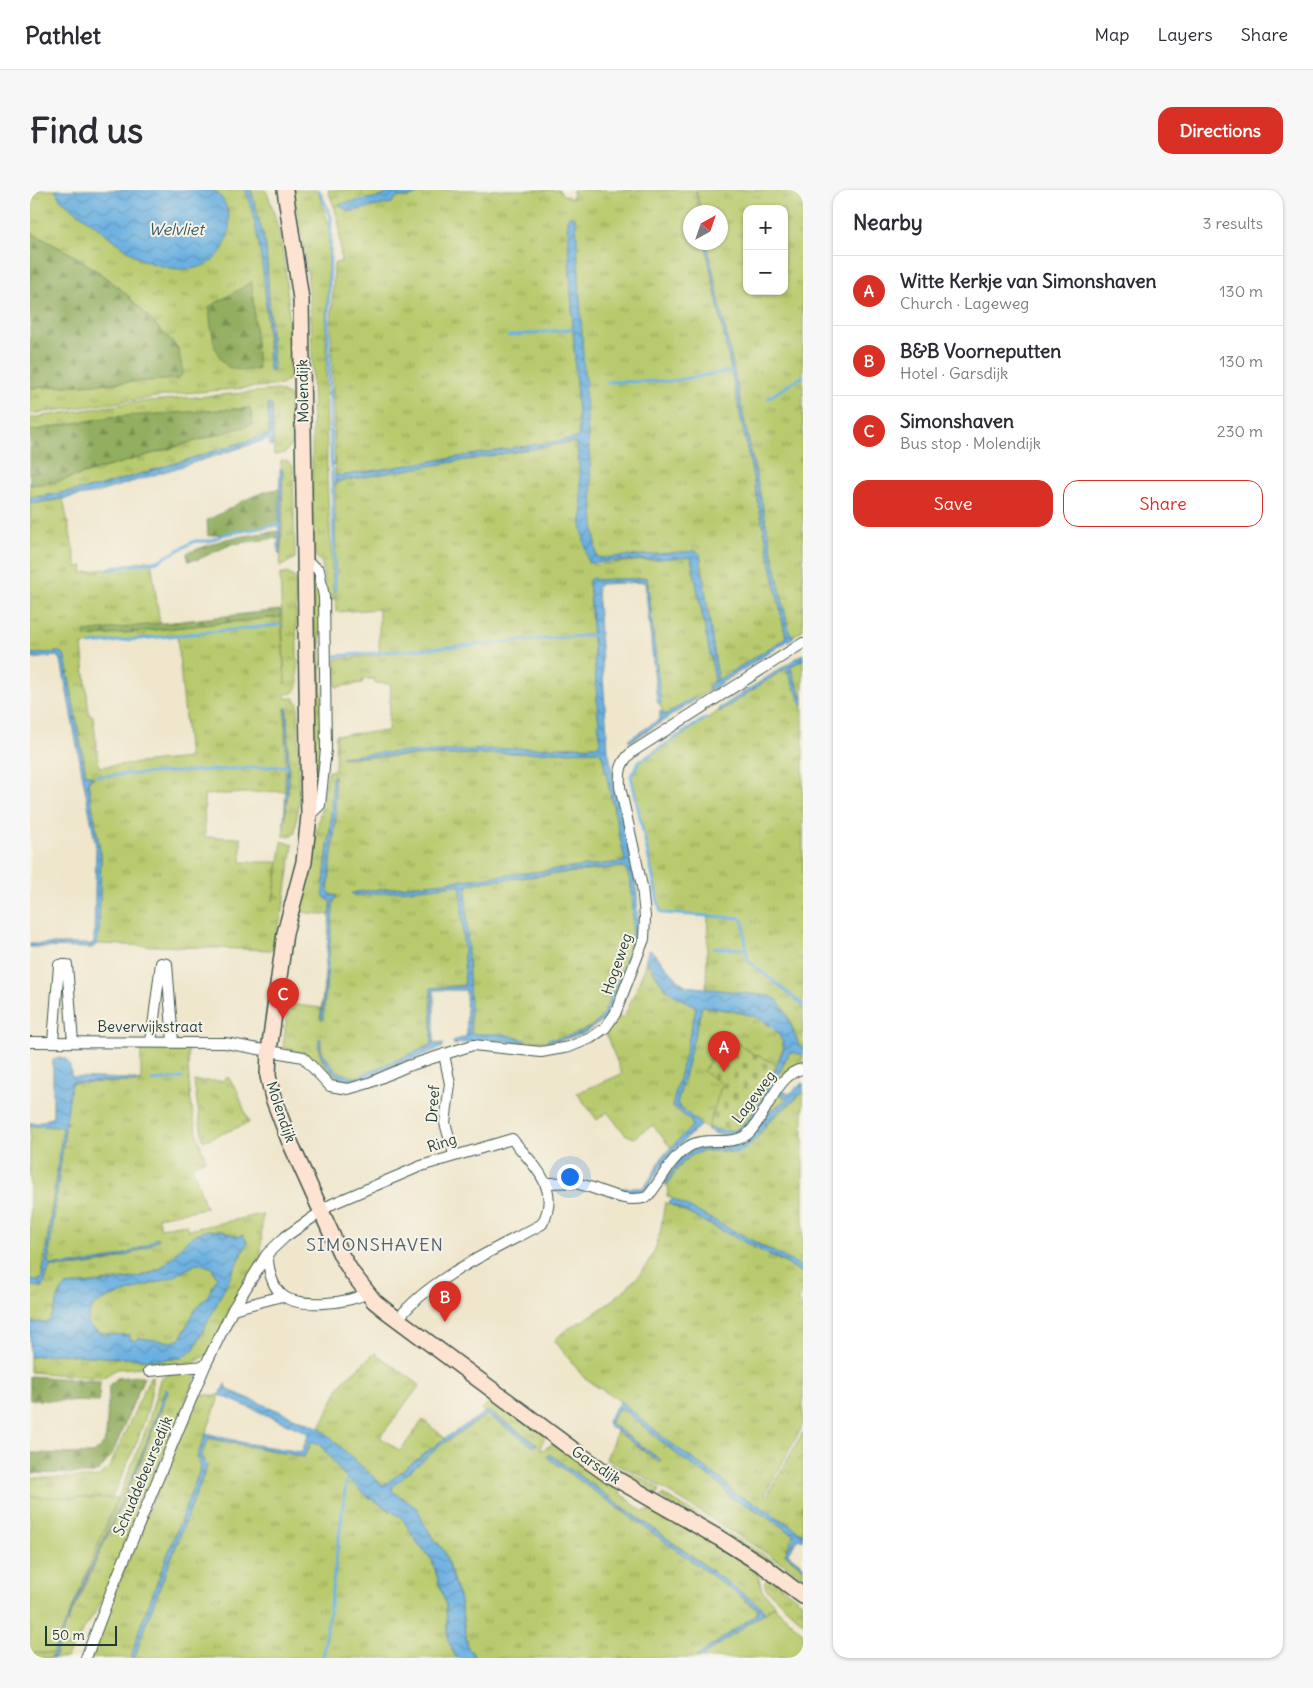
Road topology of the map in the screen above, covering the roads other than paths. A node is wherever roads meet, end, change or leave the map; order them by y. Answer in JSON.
{"nodes":[{"id":1,"x":280,"y":190,"type":"edge"},
{"id":2,"x":285,"y":190,"type":"edge"},
{"id":3,"x":290,"y":219,"type":"junction"},
{"id":4,"x":803,"y":643,"type":"edge"},
{"id":5,"x":30,"y":1042,"type":"edge"},
{"id":6,"x":53,"y":1042,"type":"junction"},
{"id":7,"x":73,"y":1042,"type":"junction"},
{"id":8,"x":150,"y":1042,"type":"junction"},
{"id":9,"x":173,"y":1042,"type":"junction"},
{"id":10,"x":269,"y":1051,"type":"junction"},
{"id":11,"x":444,"y":1054,"type":"junction"},
{"id":12,"x":803,"y":1069,"type":"edge"},
{"id":13,"x":454,"y":1154,"type":"junction"},
{"id":14,"x":547,"y":1183,"type":"junction"},
{"id":15,"x":322,"y":1212,"type":"junction"},
{"id":16,"x":267,"y":1254,"type":"junction"},
{"id":17,"x":368,"y":1292,"type":"junction"},
{"id":18,"x":282,"y":1296,"type":"junction"},
{"id":19,"x":233,"y":1308,"type":"junction"},
{"id":20,"x":398,"y":1319,"type":"junction"},
{"id":21,"x":205,"y":1366,"type":"junction"},
{"id":22,"x":149,"y":1371,"type":"dead end"},
{"id":23,"x":803,"y":1596,"type":"edge"},
{"id":24,"x":86,"y":1658,"type":"edge"}],
"edges":[{"from":1,"to":3,"type":"main road","name":"Molendijk"},
{"from":2,"to":3,"type":"main road","name":"Molendijk"},
{"from":3,"to":10,"type":"main road","name":"Molendijk"},
{"from":4,"to":11,"type":"street","name":"Hogeweg"},
{"from":5,"to":6,"type":"street","name":"Beverwijkstraat"},
{"from":6,"to":7,"type":"street","name":"Beverwijkstraat"},
{"from":6,"to":7,"type":"street"},
{"from":7,"to":8,"type":"street","name":"Beverwijkstraat"},
{"from":8,"to":9,"type":"street","name":"Beverwijkstraat"},
{"from":8,"to":9,"type":"street"},
{"from":9,"to":10,"type":"street","name":"Beverwijkstraat"},
{"from":10,"to":11,"type":"street","name":"Hogeweg"},
{"from":10,"to":15,"type":"main road","name":"Molendijk"},
{"from":11,"to":13,"type":"street","name":"Dreef"},
{"from":12,"to":14,"type":"street","name":"Lageweg"},
{"from":13,"to":14,"type":"street","name":"Ring"},
{"from":13,"to":15,"type":"street","name":"Ring"},
{"from":14,"to":20,"type":"street"},
{"from":15,"to":16,"type":"street","name":"Ring"},
{"from":15,"to":17,"type":"main road","name":"Molendijk"},
{"from":16,"to":18,"type":"street"},
{"from":16,"to":19,"type":"street","name":"Schuddebeursedijk"},
{"from":17,"to":18,"type":"street"},
{"from":17,"to":20,"type":"main road","name":"Molendijk"},
{"from":18,"to":19,"type":"street"},
{"from":19,"to":21,"type":"street","name":"Schuddebeursedijk"},
{"from":20,"to":23,"type":"main road","name":"Garsdijk"},
{"from":21,"to":22,"type":"street"},
{"from":21,"to":24,"type":"street","name":"Schuddebeursedijk"}]}
